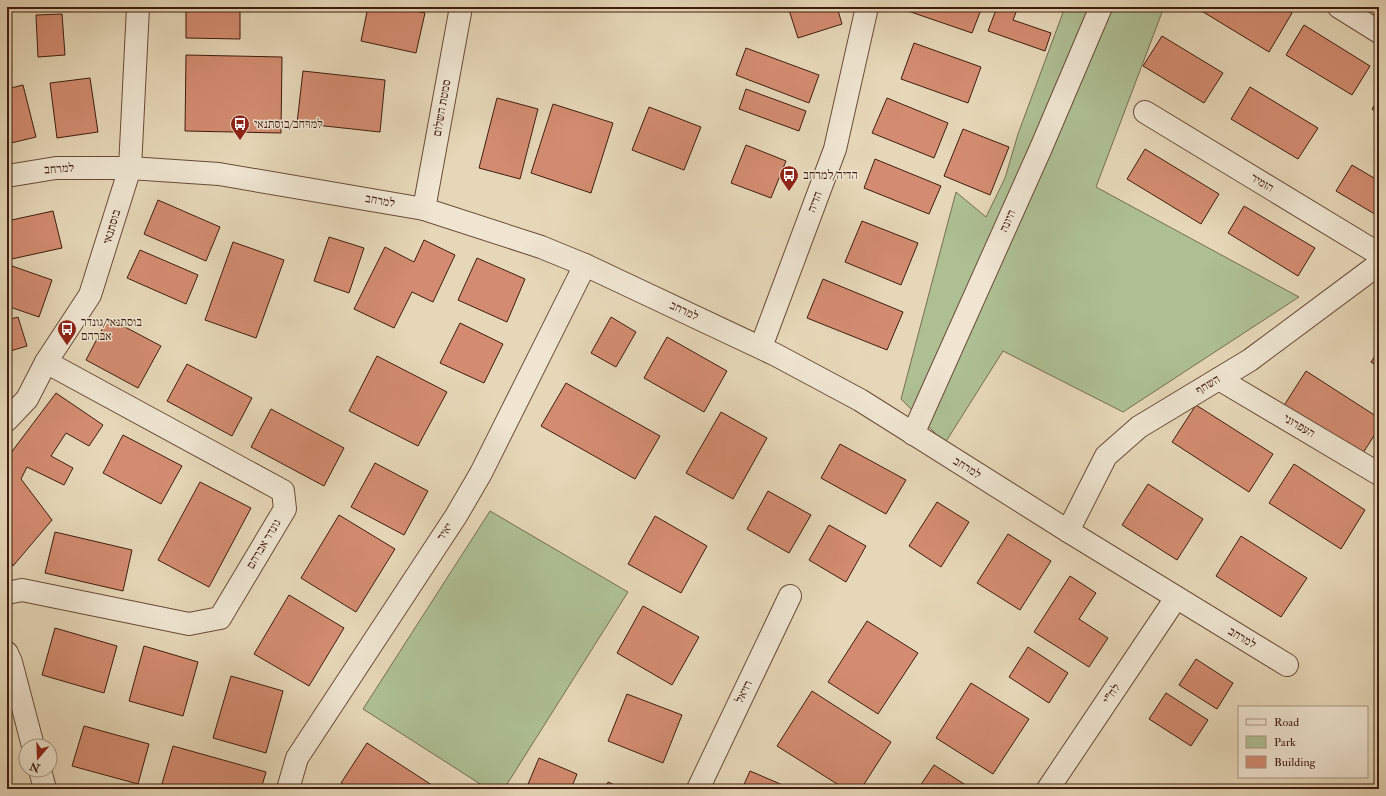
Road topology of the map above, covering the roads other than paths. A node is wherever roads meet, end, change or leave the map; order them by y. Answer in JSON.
{"nodes":[{"id":1,"x":138,"y":7,"type":"edge"},
{"id":2,"x":461,"y":7,"type":"edge"},
{"id":3,"x":867,"y":7,"type":"edge"},
{"id":4,"x":1101,"y":7,"type":"edge"},
{"id":5,"x":1339,"y":7,"type":"edge"},
{"id":6,"x":1379,"y":32,"type":"edge"},
{"id":7,"x":1145,"y":112,"type":"dead end"},
{"id":8,"x":130,"y":168,"type":"junction"},
{"id":9,"x":7,"y":176,"type":"edge"},
{"id":10,"x":424,"y":209,"type":"junction"},
{"id":11,"x":1379,"y":254,"type":"edge"},
{"id":12,"x":585,"y":264,"type":"junction"},
{"id":13,"x":1379,"y":264,"type":"edge"},
{"id":14,"x":761,"y":347,"type":"junction"},
{"id":15,"x":46,"y":362,"type":"junction"},
{"id":16,"x":1219,"y":379,"type":"junction"},
{"id":17,"x":7,"y":420,"type":"edge"},
{"id":18,"x":913,"y":434,"type":"junction"},
{"id":19,"x":1379,"y":474,"type":"edge"},
{"id":20,"x":1068,"y":531,"type":"junction"},
{"id":21,"x":7,"y":593,"type":"edge"},
{"id":22,"x":790,"y":596,"type":"dead end"},
{"id":23,"x":1176,"y":598,"type":"junction"},
{"id":24,"x":7,"y":653,"type":"edge"},
{"id":25,"x":1287,"y":665,"type":"dead end"},
{"id":26,"x":31,"y":738,"type":"edge"},
{"id":27,"x":42,"y":778,"type":"edge"},
{"id":28,"x":45,"y":789,"type":"edge"},
{"id":29,"x":288,"y":789,"type":"edge"},
{"id":30,"x":698,"y":789,"type":"edge"},
{"id":31,"x":1048,"y":789,"type":"edge"}],
"edges":[{"from":1,"to":8,"type":"street","name":"בוסתנאי"},
{"from":2,"to":10,"type":"street","name":"סמטת השלום"},
{"from":3,"to":14,"type":"street","name":"הדיה"},
{"from":4,"to":18,"type":"street","name":"היונה"},
{"from":5,"to":6,"type":"street"},
{"from":7,"to":11,"type":"street","name":"הזמיר"},
{"from":8,"to":9,"type":"street","name":"למרחב"},
{"from":8,"to":10,"type":"street","name":"למרחב"},
{"from":8,"to":15,"type":"street","name":"בוסתנאי"},
{"from":10,"to":12,"type":"street","name":"למרחב"},
{"from":12,"to":14,"type":"street","name":"למרחב"},
{"from":12,"to":29,"type":"street","name":"יאיר"},
{"from":13,"to":16,"type":"street","name":"השחף"},
{"from":14,"to":18,"type":"street","name":"למרחב"},
{"from":15,"to":17,"type":"street","name":"בוסתנאי"},
{"from":15,"to":21,"type":"street","name":"גונדר אברהם"},
{"from":16,"to":19,"type":"street","name":"העפרוני"},
{"from":16,"to":20,"type":"street","name":"השחף"},
{"from":18,"to":20,"type":"street","name":"למרחב"},
{"from":20,"to":23,"type":"street","name":"למרחב"},
{"from":22,"to":30,"type":"street","name":"רזיאל"},
{"from":23,"to":25,"type":"street","name":"למרחב"},
{"from":23,"to":31,"type":"street","name":"לח\"י"},
{"from":24,"to":26,"type":"street"},
{"from":27,"to":28,"type":"street"}]}
